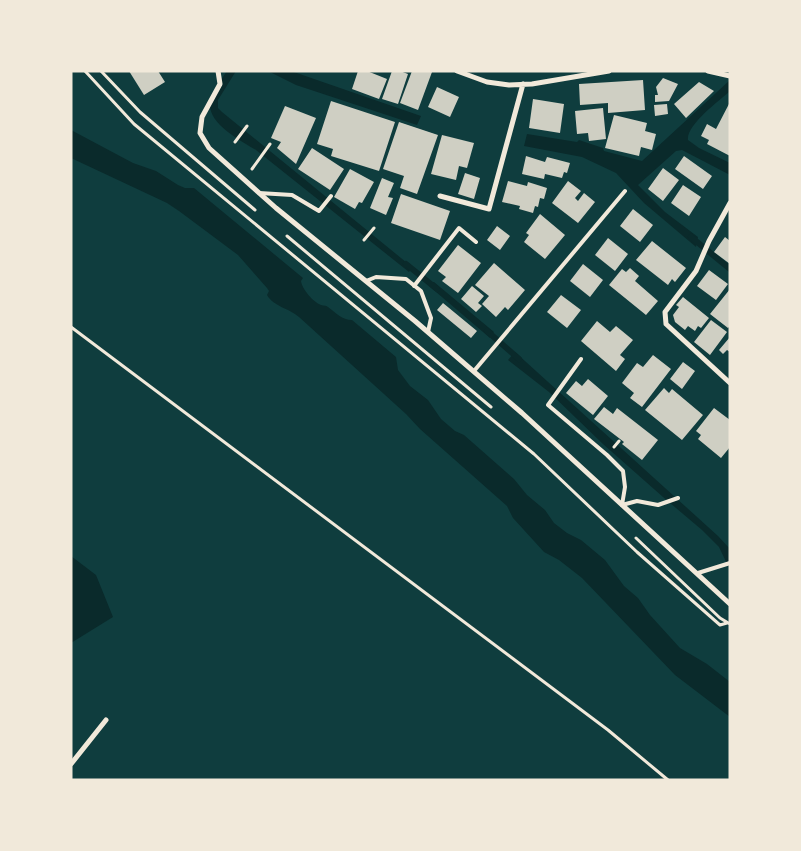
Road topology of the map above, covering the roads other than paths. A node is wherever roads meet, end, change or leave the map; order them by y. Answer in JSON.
{"nodes":[{"id":1,"x":218,"y":71,"type":"edge"},
{"id":2,"x":456,"y":71,"type":"edge"},
{"id":3,"x":610,"y":71,"type":"edge"},
{"id":4,"x":708,"y":71,"type":"edge"},
{"id":5,"x":577,"y":74,"type":"edge"},
{"id":6,"x":729,"y":76,"type":"edge"},
{"id":7,"x":523,"y":84,"type":"junction"},
{"id":8,"x":625,"y":191,"type":"dead end"},
{"id":9,"x":259,"y":193,"type":"junction"},
{"id":10,"x":331,"y":196,"type":"dead end"},
{"id":11,"x":440,"y":196,"type":"dead end"},
{"id":12,"x":729,"y":205,"type":"edge"},
{"id":13,"x":476,"y":242,"type":"dead end"},
{"id":14,"x":366,"y":281,"type":"junction"},
{"id":15,"x":415,"y":284,"type":"junction"},
{"id":16,"x":428,"y":332,"type":"junction"},
{"id":17,"x":582,"y":360,"type":"dead end"},
{"id":18,"x":474,"y":371,"type":"junction"},
{"id":19,"x":730,"y":383,"type":"edge"},
{"id":20,"x":678,"y":498,"type":"dead end"},
{"id":21,"x":622,"y":505,"type":"junction"},
{"id":22,"x":730,"y":563,"type":"edge"},
{"id":23,"x":698,"y":573,"type":"junction"},
{"id":24,"x":730,"y":604,"type":"edge"},
{"id":25,"x":106,"y":720,"type":"dead end"},
{"id":26,"x":71,"y":764,"type":"edge"}],
"edges":[{"from":1,"to":9,"type":"street"},
{"from":2,"to":7,"type":"street"},
{"from":3,"to":5,"type":"street"},
{"from":4,"to":6,"type":"street"},
{"from":5,"to":7,"type":"street"},
{"from":7,"to":11,"type":"street"},
{"from":8,"to":18,"type":"lane"},
{"from":9,"to":10,"type":"lane"},
{"from":9,"to":14,"type":"street"},
{"from":12,"to":19,"type":"street"},
{"from":13,"to":15,"type":"lane"},
{"from":14,"to":15,"type":"lane"},
{"from":14,"to":16,"type":"street"},
{"from":15,"to":16,"type":"lane"},
{"from":16,"to":18,"type":"street"},
{"from":17,"to":21,"type":"lane"},
{"from":18,"to":21,"type":"street"},
{"from":20,"to":21,"type":"lane"},
{"from":21,"to":23,"type":"street"},
{"from":22,"to":23,"type":"lane"},
{"from":23,"to":24,"type":"street"},
{"from":25,"to":26,"type":"street"}]}
